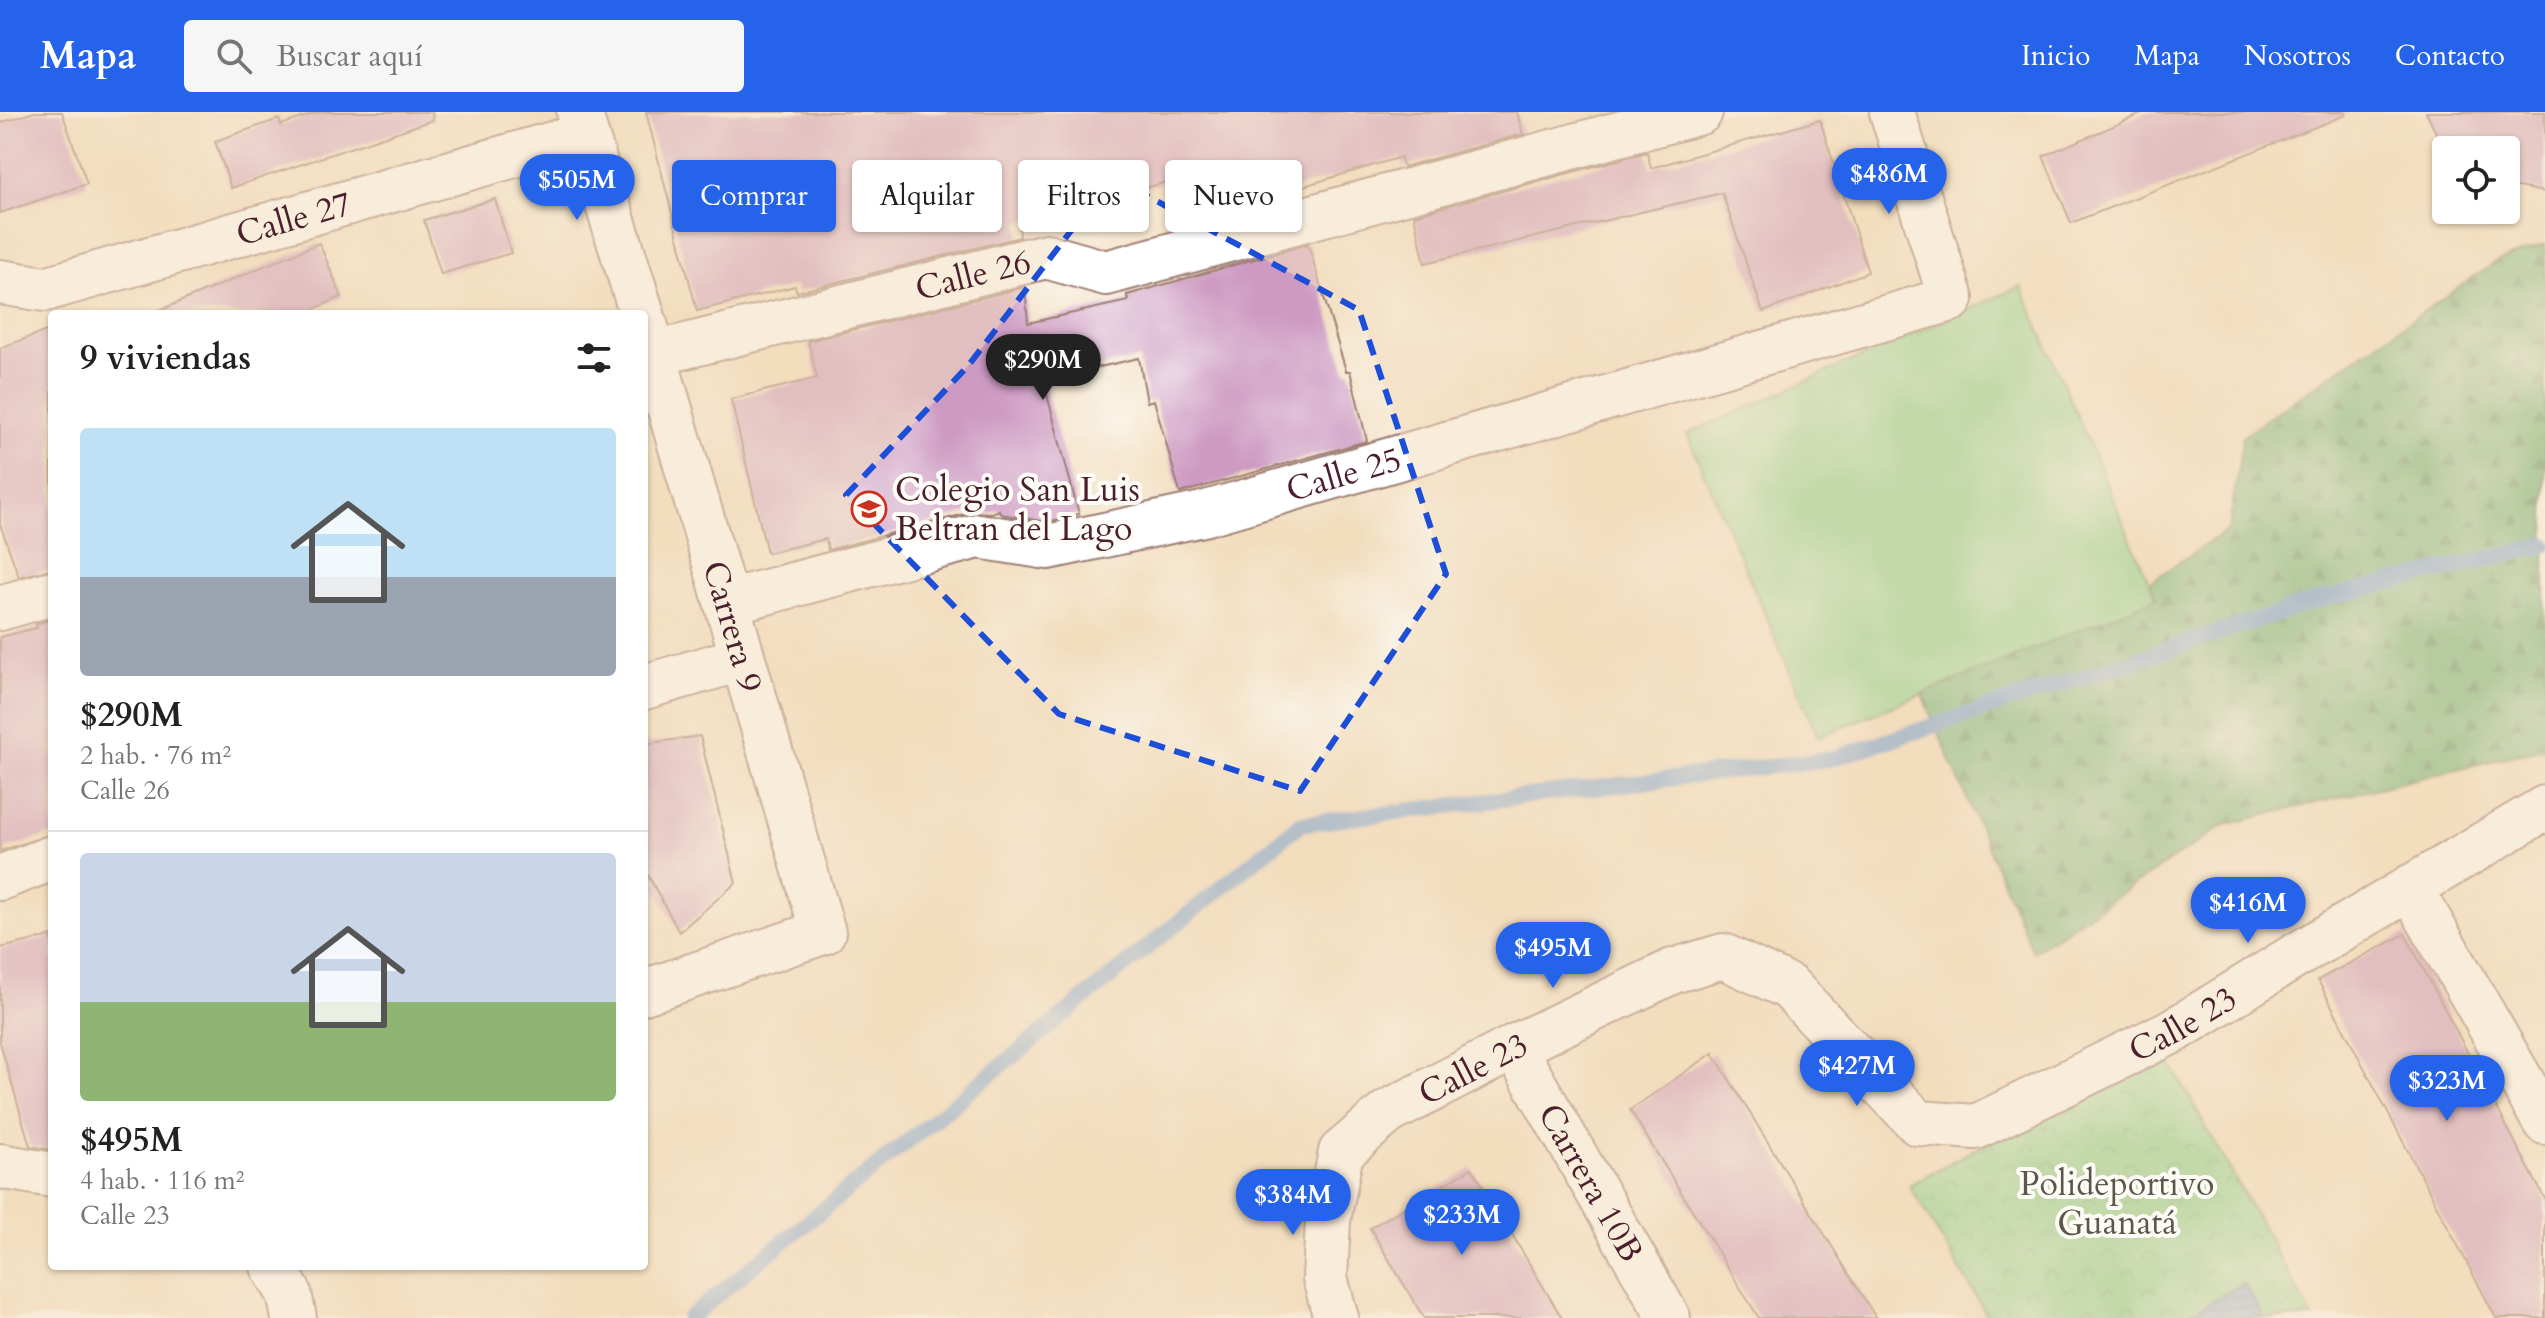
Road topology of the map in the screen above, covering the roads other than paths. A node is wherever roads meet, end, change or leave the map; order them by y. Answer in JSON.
{"nodes":[{"id":1,"x":1700,"y":112,"type":"edge"},
{"id":2,"x":1892,"y":112,"type":"edge"},
{"id":3,"x":581,"y":124,"type":"edge"},
{"id":4,"x":0,"y":282,"type":"edge"},
{"id":5,"x":636,"y":310,"type":"edge"},
{"id":6,"x":648,"y":345,"type":"edge"},
{"id":7,"x":648,"y":351,"type":"edge"},
{"id":8,"x":48,"y":594,"type":"edge"},
{"id":9,"x":728,"y":602,"type":"junction"},
{"id":10,"x":0,"y":608,"type":"edge"},
{"id":11,"x":741,"y":659,"type":"junction"},
{"id":12,"x":648,"y":686,"type":"edge"},
{"id":13,"x":2545,"y":808,"type":"edge"},
{"id":14,"x":48,"y":860,"type":"edge"},
{"id":15,"x":0,"y":878,"type":"edge"},
{"id":16,"x":2410,"y":887,"type":"junction"},
{"id":17,"x":648,"y":991,"type":"edge"},
{"id":18,"x":1514,"y":1047,"type":"junction"},
{"id":19,"x":2545,"y":1122,"type":"edge"},
{"id":20,"x":0,"y":1166,"type":"edge"},
{"id":21,"x":48,"y":1174,"type":"edge"},
{"id":22,"x":275,"y":1270,"type":"edge"},
{"id":23,"x":294,"y":1318,"type":"edge"},
{"id":24,"x":1336,"y":1318,"type":"edge"},
{"id":25,"x":1669,"y":1318,"type":"edge"}],
"edges":[{"from":1,"to":6,"type":"street","name":"Calle 26"},
{"from":2,"to":9,"type":"street","name":"Calle 25"},
{"from":3,"to":4,"type":"street","name":"Calle 27"},
{"from":3,"to":5,"type":"street","name":"Carrera 9"},
{"from":7,"to":9,"type":"street","name":"Carrera 9"},
{"from":8,"to":10,"type":"street"},
{"from":9,"to":11,"type":"street","name":"Carrera 9"},
{"from":11,"to":12,"type":"street"},
{"from":11,"to":17,"type":"street","name":"Carrera 9"},
{"from":13,"to":16,"type":"street","name":"Calle 23"},
{"from":14,"to":15,"type":"street"},
{"from":16,"to":18,"type":"street","name":"Calle 23"},
{"from":16,"to":19,"type":"street"},
{"from":18,"to":24,"type":"street","name":"Calle 23"},
{"from":18,"to":25,"type":"street","name":"Carrera 10B"},
{"from":20,"to":21,"type":"street"},
{"from":22,"to":23,"type":"street"}]}
